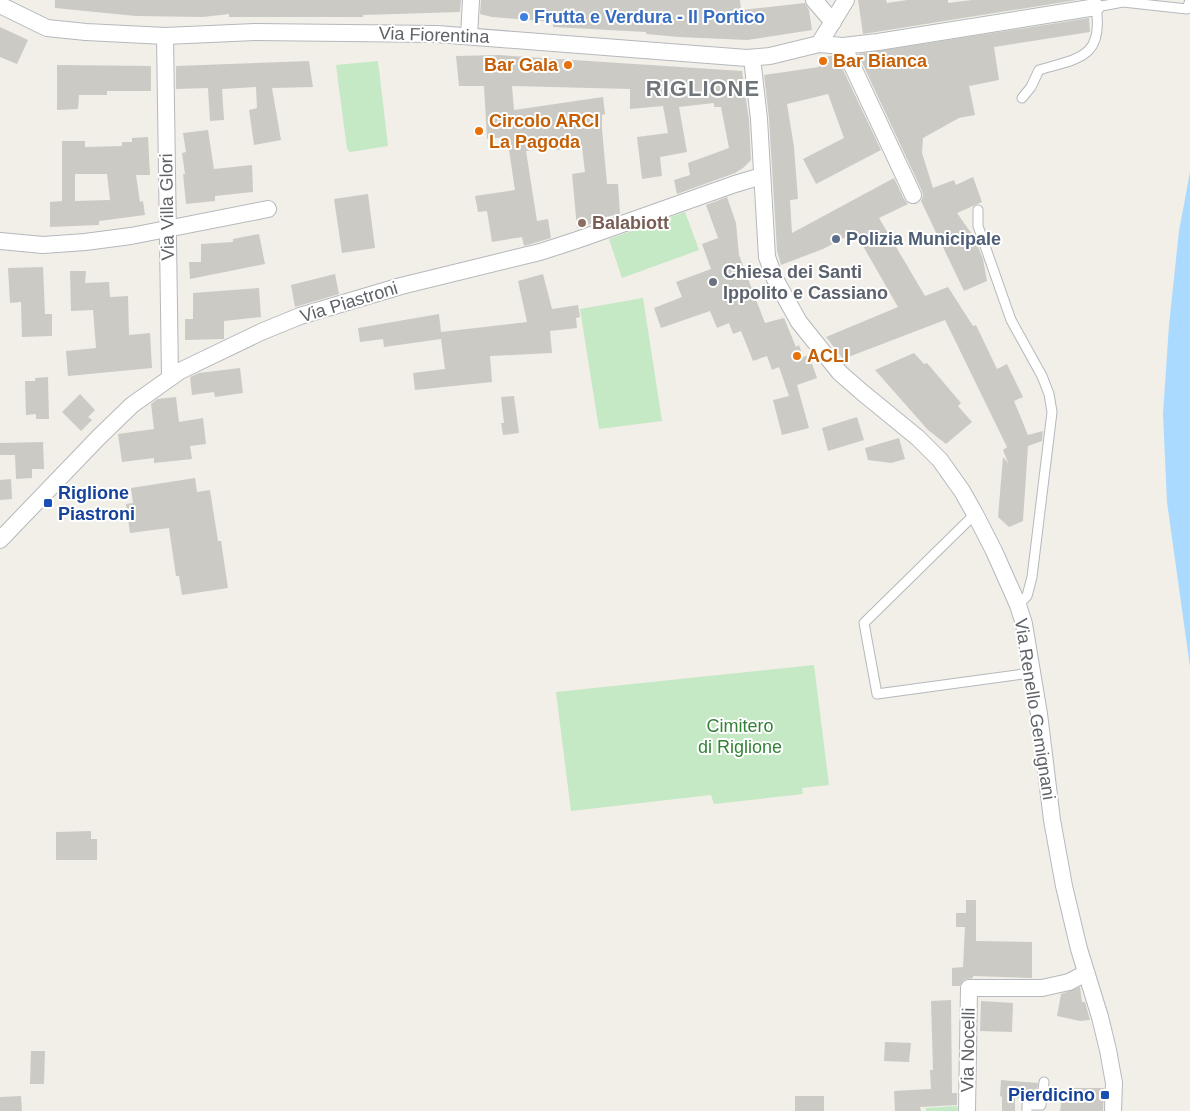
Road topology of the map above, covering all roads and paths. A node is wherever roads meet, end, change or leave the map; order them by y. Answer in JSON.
{"nodes":[{"id":1,"x":471,"y":0,"type":"edge"},
{"id":2,"x":814,"y":0,"type":"edge"},
{"id":3,"x":846,"y":0,"type":"edge"},
{"id":4,"x":1190,"y":0,"type":"edge"},
{"id":5,"x":0,"y":5,"type":"edge"},
{"id":6,"x":1096,"y":7,"type":"junction"},
{"id":7,"x":833,"y":22,"type":"junction"},
{"id":8,"x":165,"y":36,"type":"junction"},
{"id":9,"x":469,"y":36,"type":"junction"},
{"id":10,"x":819,"y":44,"type":"junction"},
{"id":11,"x":843,"y":46,"type":"junction"},
{"id":12,"x":752,"y":58,"type":"junction"},
{"id":13,"x":1022,"y":98,"type":"dead end"},
{"id":14,"x":762,"y":176,"type":"junction"},
{"id":15,"x":913,"y":195,"type":"dead end"},
{"id":16,"x":268,"y":209,"type":"dead end"},
{"id":17,"x":978,"y":210,"type":"dead end"},
{"id":18,"x":167,"y":228,"type":"junction"},
{"id":19,"x":0,"y":241,"type":"edge"},
{"id":20,"x":170,"y":377,"type":"junction"},
{"id":21,"x":974,"y":514,"type":"junction"},
{"id":22,"x":0,"y":540,"type":"edge"},
{"id":23,"x":1018,"y":605,"type":"junction"},
{"id":24,"x":1031,"y":670,"type":"junction"},
{"id":25,"x":1086,"y":974,"type":"junction"},
{"id":26,"x":1044,"y":1082,"type":"dead end"},
{"id":27,"x":966,"y":1111,"type":"edge"},
{"id":28,"x":1027,"y":1111,"type":"edge"},
{"id":29,"x":1113,"y":1111,"type":"edge"}],
"edges":[{"from":1,"to":9,"type":"street"},
{"from":2,"to":7,"type":"street"},
{"from":3,"to":7,"type":"street"},
{"from":4,"to":6,"type":"lane"},
{"from":5,"to":8,"type":"street","name":"Via Fiorentina"},
{"from":6,"to":11,"type":"street","name":"Via Fiorentina"},
{"from":6,"to":13,"type":"lane"},
{"from":7,"to":10,"type":"street"},
{"from":8,"to":9,"type":"street","name":"Via Fiorentina"},
{"from":8,"to":18,"type":"street","name":"Via Villa Glori"},
{"from":9,"to":12,"type":"street","name":"Via Fiorentina"},
{"from":10,"to":11,"type":"street","name":"Via Fiorentina"},
{"from":10,"to":12,"type":"street","name":"Via Fiorentina"},
{"from":11,"to":15,"type":"street"},
{"from":12,"to":14,"type":"street","name":"Via Renello Gemignani"},
{"from":14,"to":20,"type":"street","name":"Via Piastroni"},
{"from":14,"to":21,"type":"street","name":"Via Renello Gemignani"},
{"from":16,"to":18,"type":"street"},
{"from":17,"to":23,"type":"lane"},
{"from":18,"to":19,"type":"street"},
{"from":18,"to":20,"type":"street","name":"Via Villa Glori"},
{"from":20,"to":22,"type":"street","name":"Via Piastroni"},
{"from":21,"to":23,"type":"street","name":"Via Renello Gemignani"},
{"from":21,"to":24,"type":"lane"},
{"from":23,"to":24,"type":"street","name":"Via Renello Gemignani"},
{"from":24,"to":25,"type":"street","name":"Via Renello Gemignani"},
{"from":25,"to":27,"type":"street","name":"Via Nocelli"},
{"from":25,"to":29,"type":"street","name":"Via Renello Gemignani"},
{"from":26,"to":28,"type":"lane"}]}
